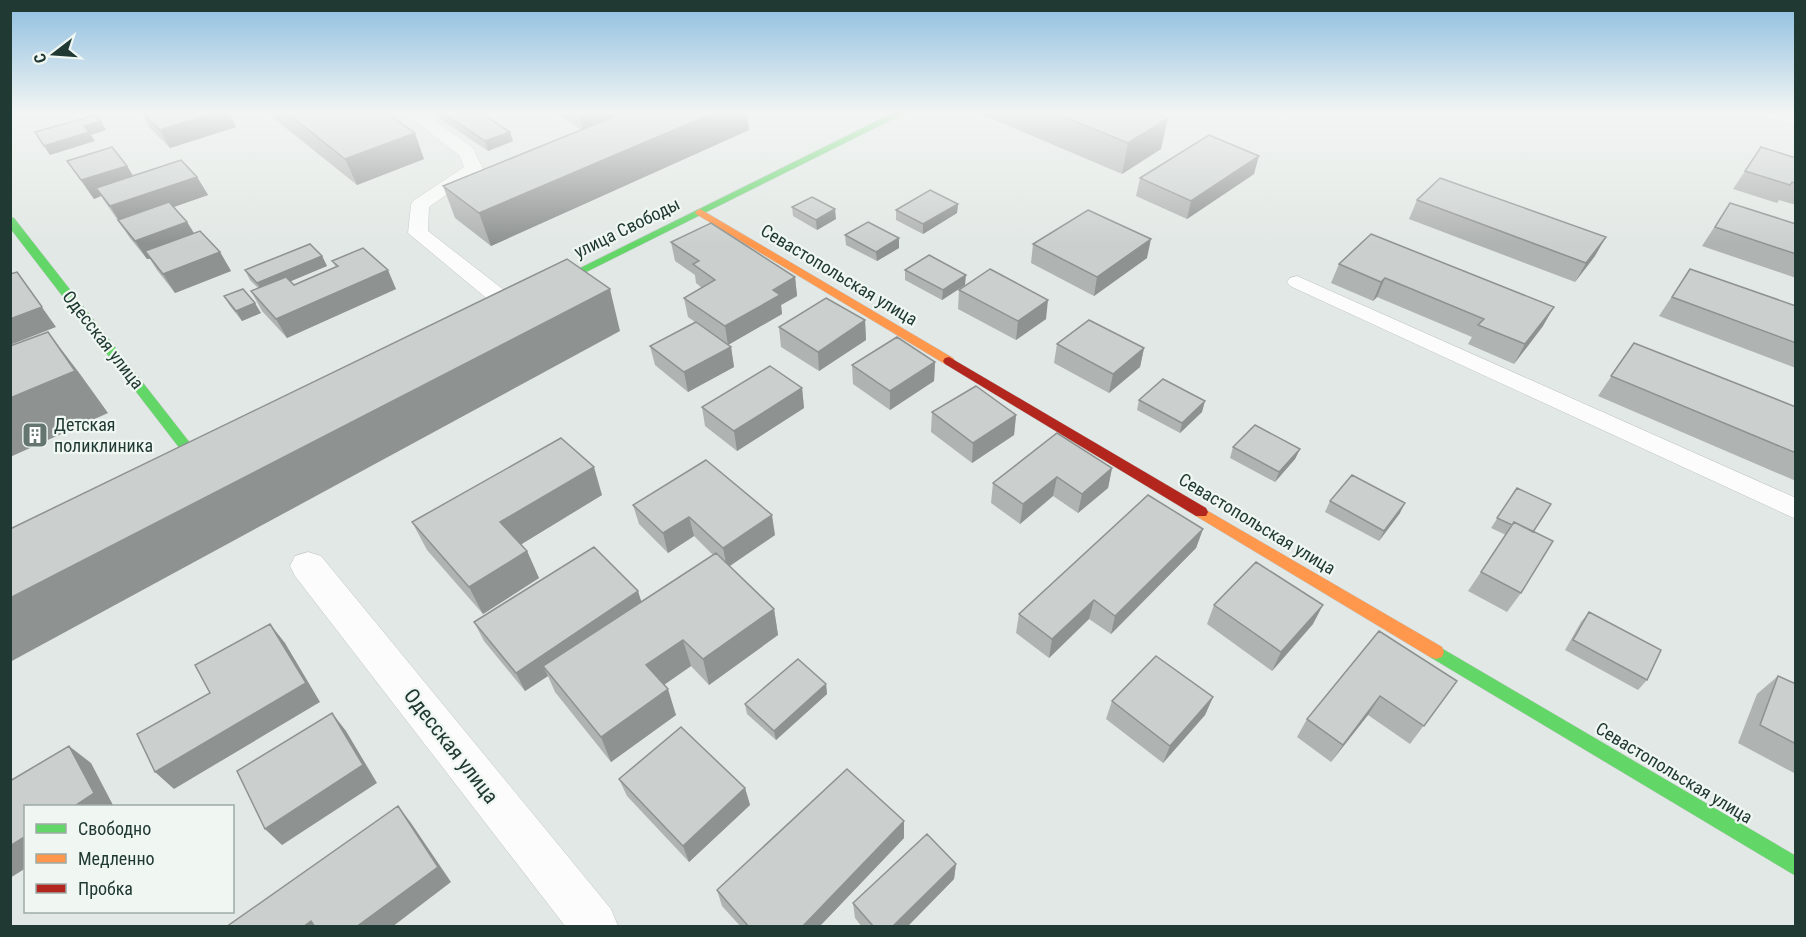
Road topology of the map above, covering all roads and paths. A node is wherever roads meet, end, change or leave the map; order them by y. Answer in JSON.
{"nodes":[{"id":1,"x":469,"y":156,"type":"edge"},
{"id":2,"x":814,"y":156,"type":"edge"},
{"id":3,"x":700,"y":212,"type":"junction"},
{"id":4,"x":10,"y":220,"type":"edge"},
{"id":5,"x":1297,"y":282,"type":"dead end"},
{"id":6,"x":515,"y":303,"type":"joint"},
{"id":7,"x":196,"y":460,"type":"edge"},
{"id":8,"x":1796,"y":509,"type":"edge"},
{"id":9,"x":308,"y":566,"type":"dead end"},
{"id":10,"x":1796,"y":867,"type":"edge"},
{"id":11,"x":594,"y":927,"type":"edge"}],
"edges":[{"from":1,"to":6,"type":"lane"},
{"from":2,"to":3,"type":"street","name":"улица Свободы"},
{"from":3,"to":6,"type":"street","name":"улица Свободы"},
{"from":3,"to":10,"type":"street","name":"Севастопольская улица"},
{"from":4,"to":7,"type":"street","name":"Одесская улица"},
{"from":5,"to":8,"type":"lane"},
{"from":9,"to":11,"type":"street","name":"Одесская улица"}]}
